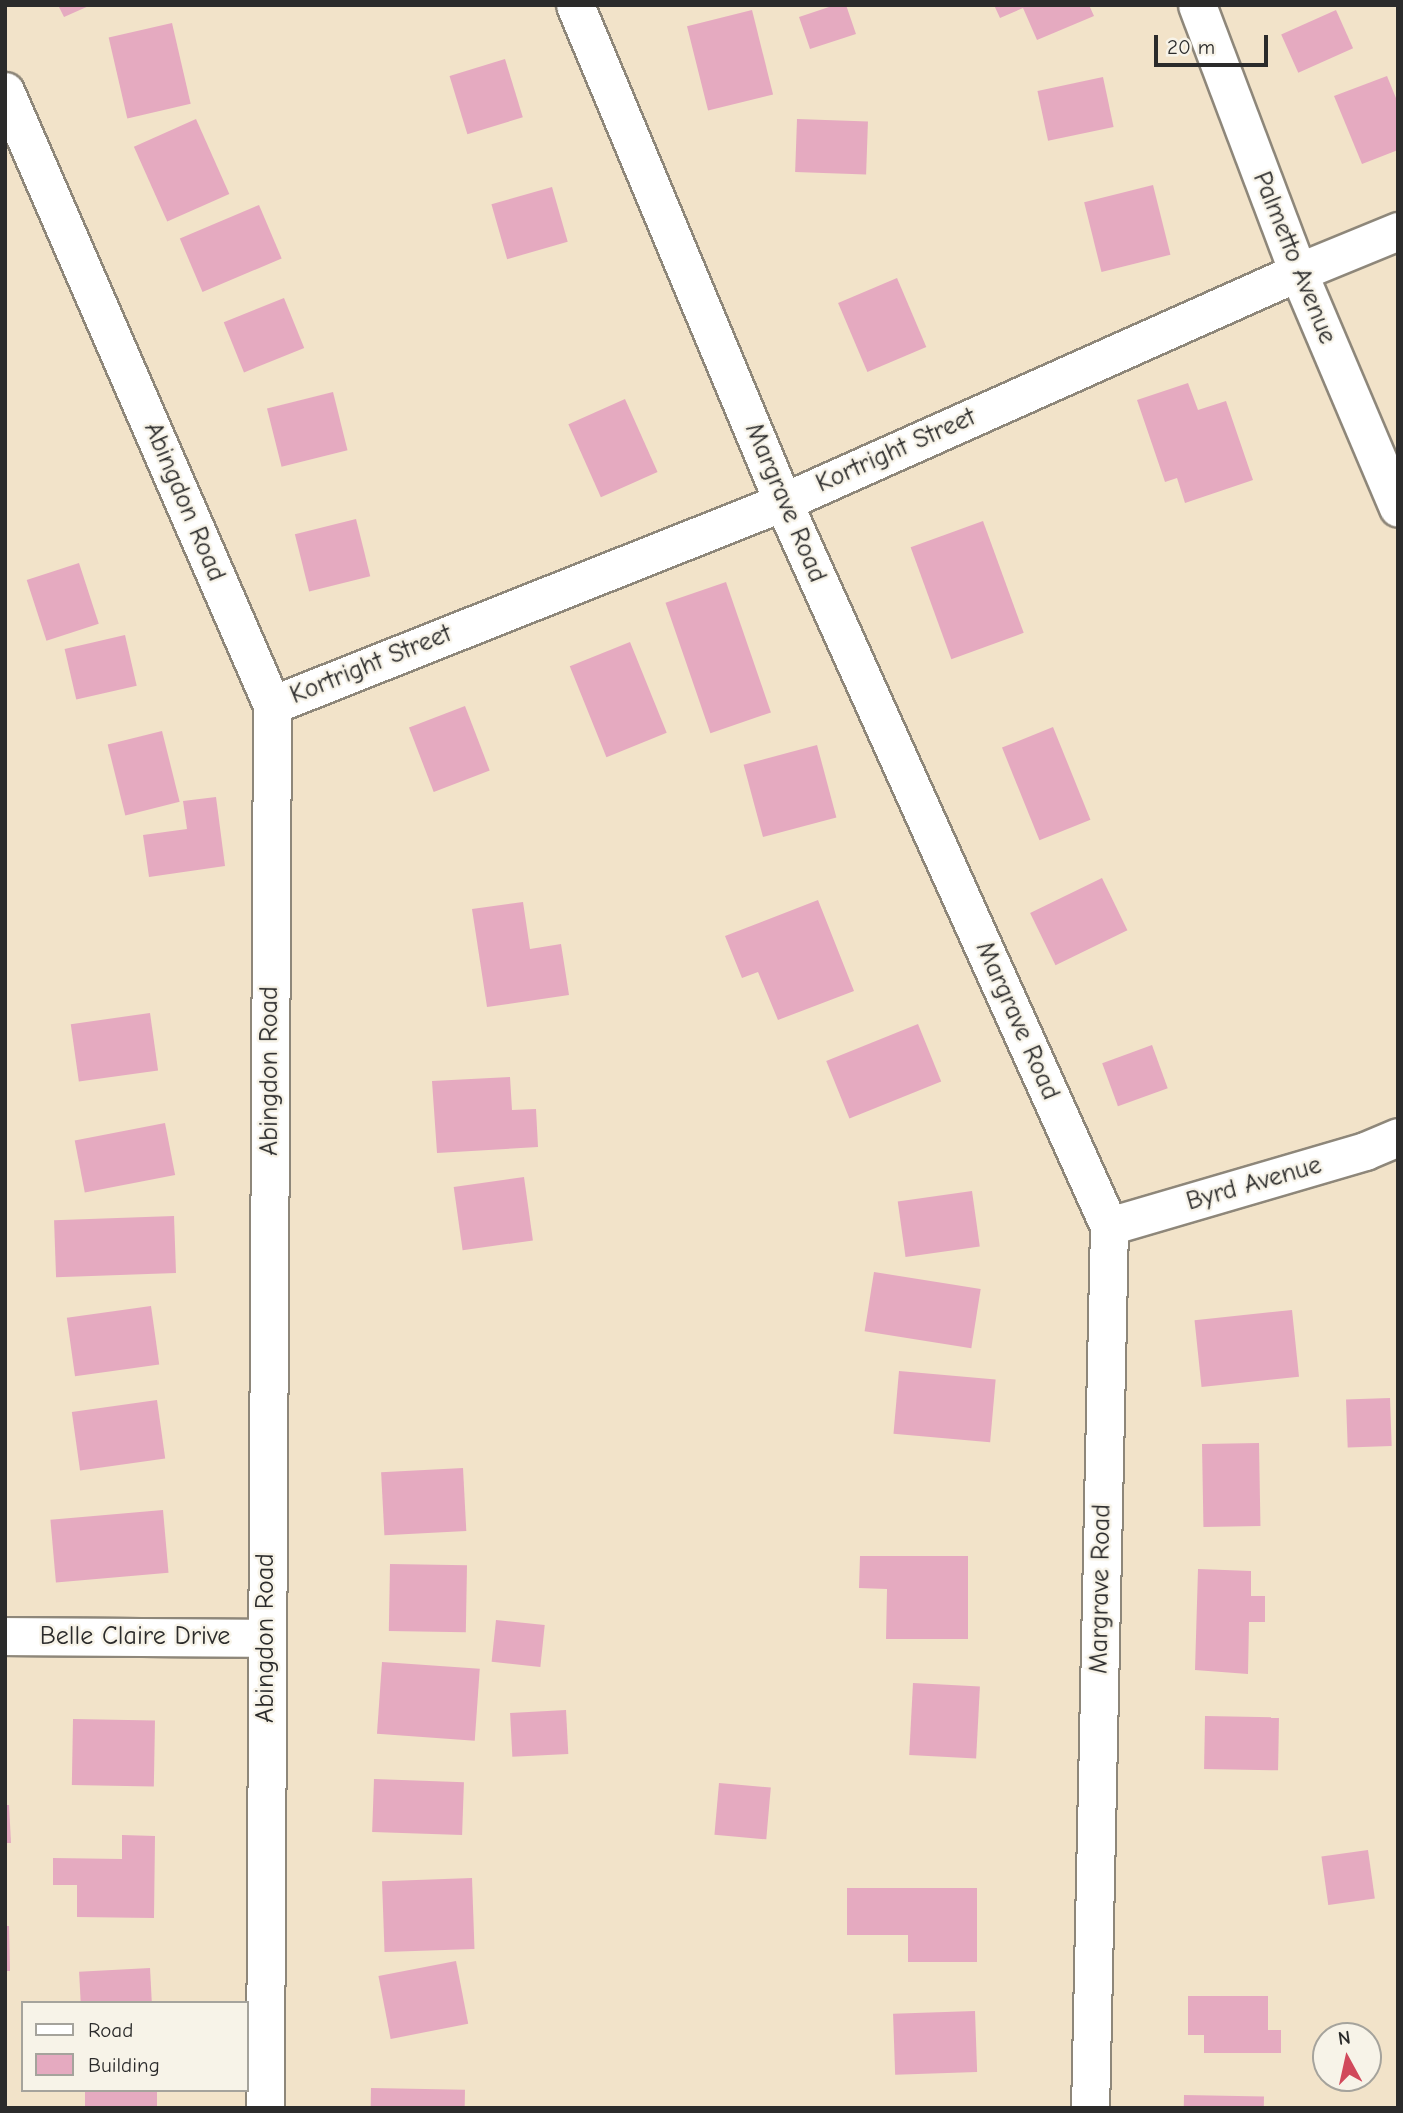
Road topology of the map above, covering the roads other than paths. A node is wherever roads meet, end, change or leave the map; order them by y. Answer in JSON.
{"nodes":[{"id":1,"x":575,"y":5,"type":"edge"},
{"id":2,"x":1197,"y":5,"type":"edge"},
{"id":3,"x":5,"y":91,"type":"edge"},
{"id":4,"x":1398,"y":231,"type":"edge"},
{"id":5,"x":1298,"y":272,"type":"junction"},
{"id":6,"x":783,"y":502,"type":"junction"},
{"id":7,"x":1398,"y":508,"type":"edge"},
{"id":8,"x":272,"y":705,"type":"junction"},
{"id":9,"x":1398,"y":1137,"type":"edge"},
{"id":10,"x":1109,"y":1226,"type":"junction"},
{"id":11,"x":5,"y":1636,"type":"edge"},
{"id":12,"x":265,"y":1638,"type":"junction"},
{"id":13,"x":265,"y":2108,"type":"edge"},
{"id":14,"x":1090,"y":2108,"type":"edge"}],
"edges":[{"from":1,"to":6,"type":"street","name":"Margrave Road"},
{"from":2,"to":5,"type":"street","name":"Palmetto Avenue"},
{"from":3,"to":8,"type":"street","name":"Abingdon Road"},
{"from":4,"to":5,"type":"street","name":"Kortright Street"},
{"from":5,"to":6,"type":"street","name":"Kortright Street"},
{"from":5,"to":7,"type":"street","name":"Palmetto Avenue"},
{"from":6,"to":8,"type":"street","name":"Kortright Street"},
{"from":6,"to":10,"type":"street","name":"Margrave Road"},
{"from":8,"to":12,"type":"street","name":"Abingdon Road"},
{"from":9,"to":10,"type":"street","name":"Byrd Avenue"},
{"from":10,"to":14,"type":"street","name":"Margrave Road"},
{"from":11,"to":12,"type":"street","name":"Belle Claire Drive"},
{"from":12,"to":13,"type":"street","name":"Abingdon Road"}]}
